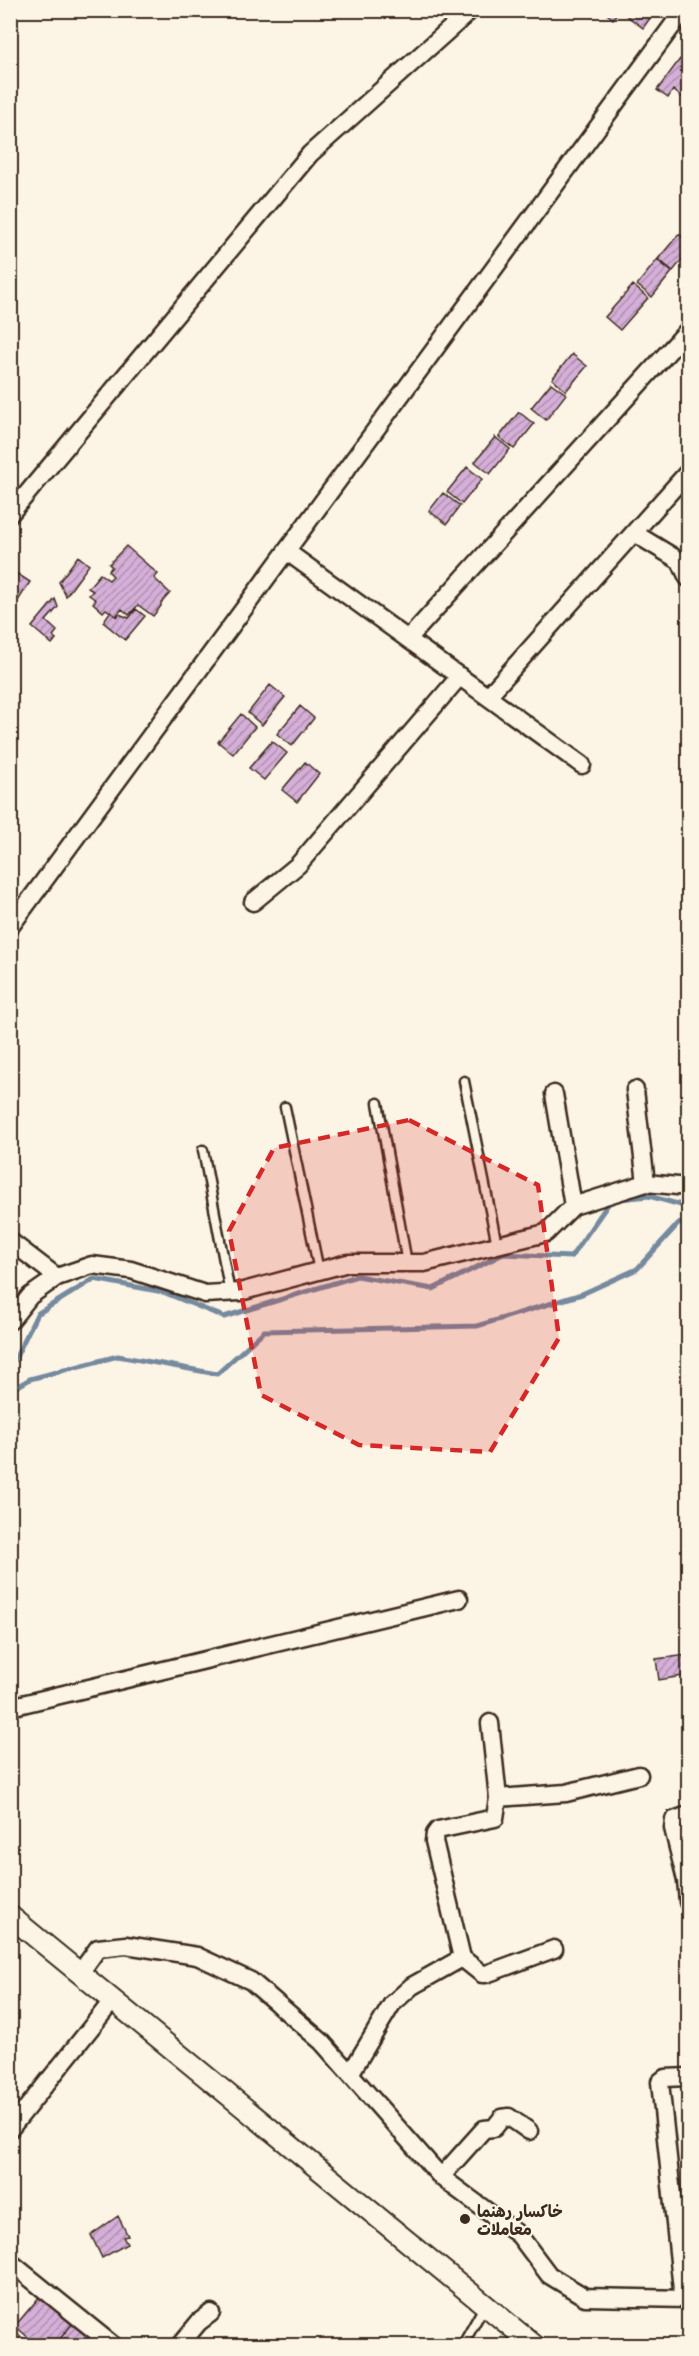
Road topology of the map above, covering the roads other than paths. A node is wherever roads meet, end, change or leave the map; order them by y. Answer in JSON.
{"nodes":[{"id":1,"x":471,"y":10,"type":"edge"},
{"id":2,"x":684,"y":10,"type":"edge"},
{"id":3,"x":688,"y":330,"type":"edge"},
{"id":4,"x":688,"y":472,"type":"edge"},
{"id":5,"x":10,"y":514,"type":"edge"},
{"id":6,"x":634,"y":533,"type":"junction"},
{"id":7,"x":286,"y":551,"type":"junction"},
{"id":8,"x":688,"y":579,"type":"edge"},
{"id":9,"x":409,"y":638,"type":"junction"},
{"id":10,"x":460,"y":676,"type":"junction"},
{"id":11,"x":488,"y":696,"type":"junction"},
{"id":12,"x":582,"y":765,"type":"dead end"},
{"id":13,"x":252,"y":902,"type":"dead end"},
{"id":14,"x":10,"y":927,"type":"edge"},
{"id":15,"x":464,"y":1081,"type":"dead end"},
{"id":16,"x":635,"y":1090,"type":"dead end"},
{"id":17,"x":554,"y":1094,"type":"dead end"},
{"id":18,"x":378,"y":1103,"type":"dead end"},
{"id":19,"x":285,"y":1107,"type":"dead end"},
{"id":20,"x":203,"y":1150,"type":"dead end"},
{"id":21,"x":646,"y":1184,"type":"junction"},
{"id":22,"x":688,"y":1187,"type":"edge"},
{"id":23,"x":573,"y":1206,"type":"junction"},
{"id":24,"x":10,"y":1241,"type":"edge"},
{"id":25,"x":497,"y":1245,"type":"junction"},
{"id":26,"x":407,"y":1263,"type":"junction"},
{"id":27,"x":319,"y":1271,"type":"junction"},
{"id":28,"x":57,"y":1276,"type":"junction"},
{"id":29,"x":230,"y":1293,"type":"junction"},
{"id":30,"x":10,"y":1321,"type":"edge"},
{"id":31,"x":459,"y":1599,"type":"dead end"},
{"id":32,"x":10,"y":1707,"type":"edge"},
{"id":33,"x":490,"y":1723,"type":"dead end"},
{"id":34,"x":639,"y":1774,"type":"dead end"},
{"id":35,"x":498,"y":1798,"type":"junction"},
{"id":36,"x":688,"y":1815,"type":"edge"},
{"id":37,"x":688,"y":1902,"type":"edge"},
{"id":38,"x":10,"y":1916,"type":"edge"},
{"id":39,"x":554,"y":1949,"type":"dead end"},
{"id":40,"x":462,"y":1958,"type":"junction"},
{"id":41,"x":80,"y":1973,"type":"junction"},
{"id":42,"x":112,"y":2000,"type":"junction"},
{"id":43,"x":350,"y":2074,"type":"junction"},
{"id":44,"x":688,"y":2077,"type":"edge"},
{"id":45,"x":10,"y":2129,"type":"edge"},
{"id":46,"x":529,"y":2131,"type":"dead end"},
{"id":47,"x":441,"y":2176,"type":"junction"},
{"id":48,"x":10,"y":2262,"type":"edge"},
{"id":49,"x":686,"y":2299,"type":"edge"},
{"id":50,"x":485,"y":2305,"type":"junction"},
{"id":51,"x":211,"y":2313,"type":"dead end"},
{"id":52,"x":114,"y":2346,"type":"edge"},
{"id":53,"x":179,"y":2346,"type":"edge"},
{"id":54,"x":462,"y":2346,"type":"edge"},
{"id":55,"x":535,"y":2346,"type":"edge"}],
"edges":[{"from":1,"to":5,"type":"street"},
{"from":2,"to":7,"type":"street"},
{"from":3,"to":9,"type":"street"},
{"from":4,"to":6,"type":"street"},
{"from":6,"to":8,"type":"street"},
{"from":6,"to":11,"type":"street"},
{"from":7,"to":9,"type":"street"},
{"from":7,"to":14,"type":"street"},
{"from":9,"to":10,"type":"street"},
{"from":10,"to":11,"type":"street"},
{"from":10,"to":13,"type":"street"},
{"from":11,"to":12,"type":"street"},
{"from":15,"to":25,"type":"lane"},
{"from":16,"to":21,"type":"street"},
{"from":17,"to":23,"type":"street"},
{"from":18,"to":26,"type":"lane"},
{"from":19,"to":27,"type":"lane"},
{"from":20,"to":29,"type":"lane"},
{"from":21,"to":22,"type":"street"},
{"from":21,"to":23,"type":"street"},
{"from":23,"to":25,"type":"street"},
{"from":24,"to":28,"type":"street"},
{"from":25,"to":26,"type":"street"},
{"from":26,"to":27,"type":"street"},
{"from":27,"to":29,"type":"street"},
{"from":28,"to":29,"type":"street"},
{"from":28,"to":30,"type":"street"},
{"from":31,"to":32,"type":"street"},
{"from":33,"to":35,"type":"street"},
{"from":34,"to":35,"type":"street"},
{"from":35,"to":40,"type":"street"},
{"from":36,"to":37,"type":"street"},
{"from":38,"to":41,"type":"street"},
{"from":39,"to":40,"type":"street"},
{"from":40,"to":43,"type":"street"},
{"from":41,"to":42,"type":"street"},
{"from":41,"to":43,"type":"street"},
{"from":42,"to":45,"type":"street"},
{"from":42,"to":50,"type":"street"},
{"from":43,"to":47,"type":"street"},
{"from":44,"to":49,"type":"street"},
{"from":46,"to":47,"type":"street"},
{"from":47,"to":49,"type":"street"},
{"from":48,"to":52,"type":"street"},
{"from":50,"to":54,"type":"lane"},
{"from":50,"to":55,"type":"street"},
{"from":51,"to":53,"type":"street"}]}
